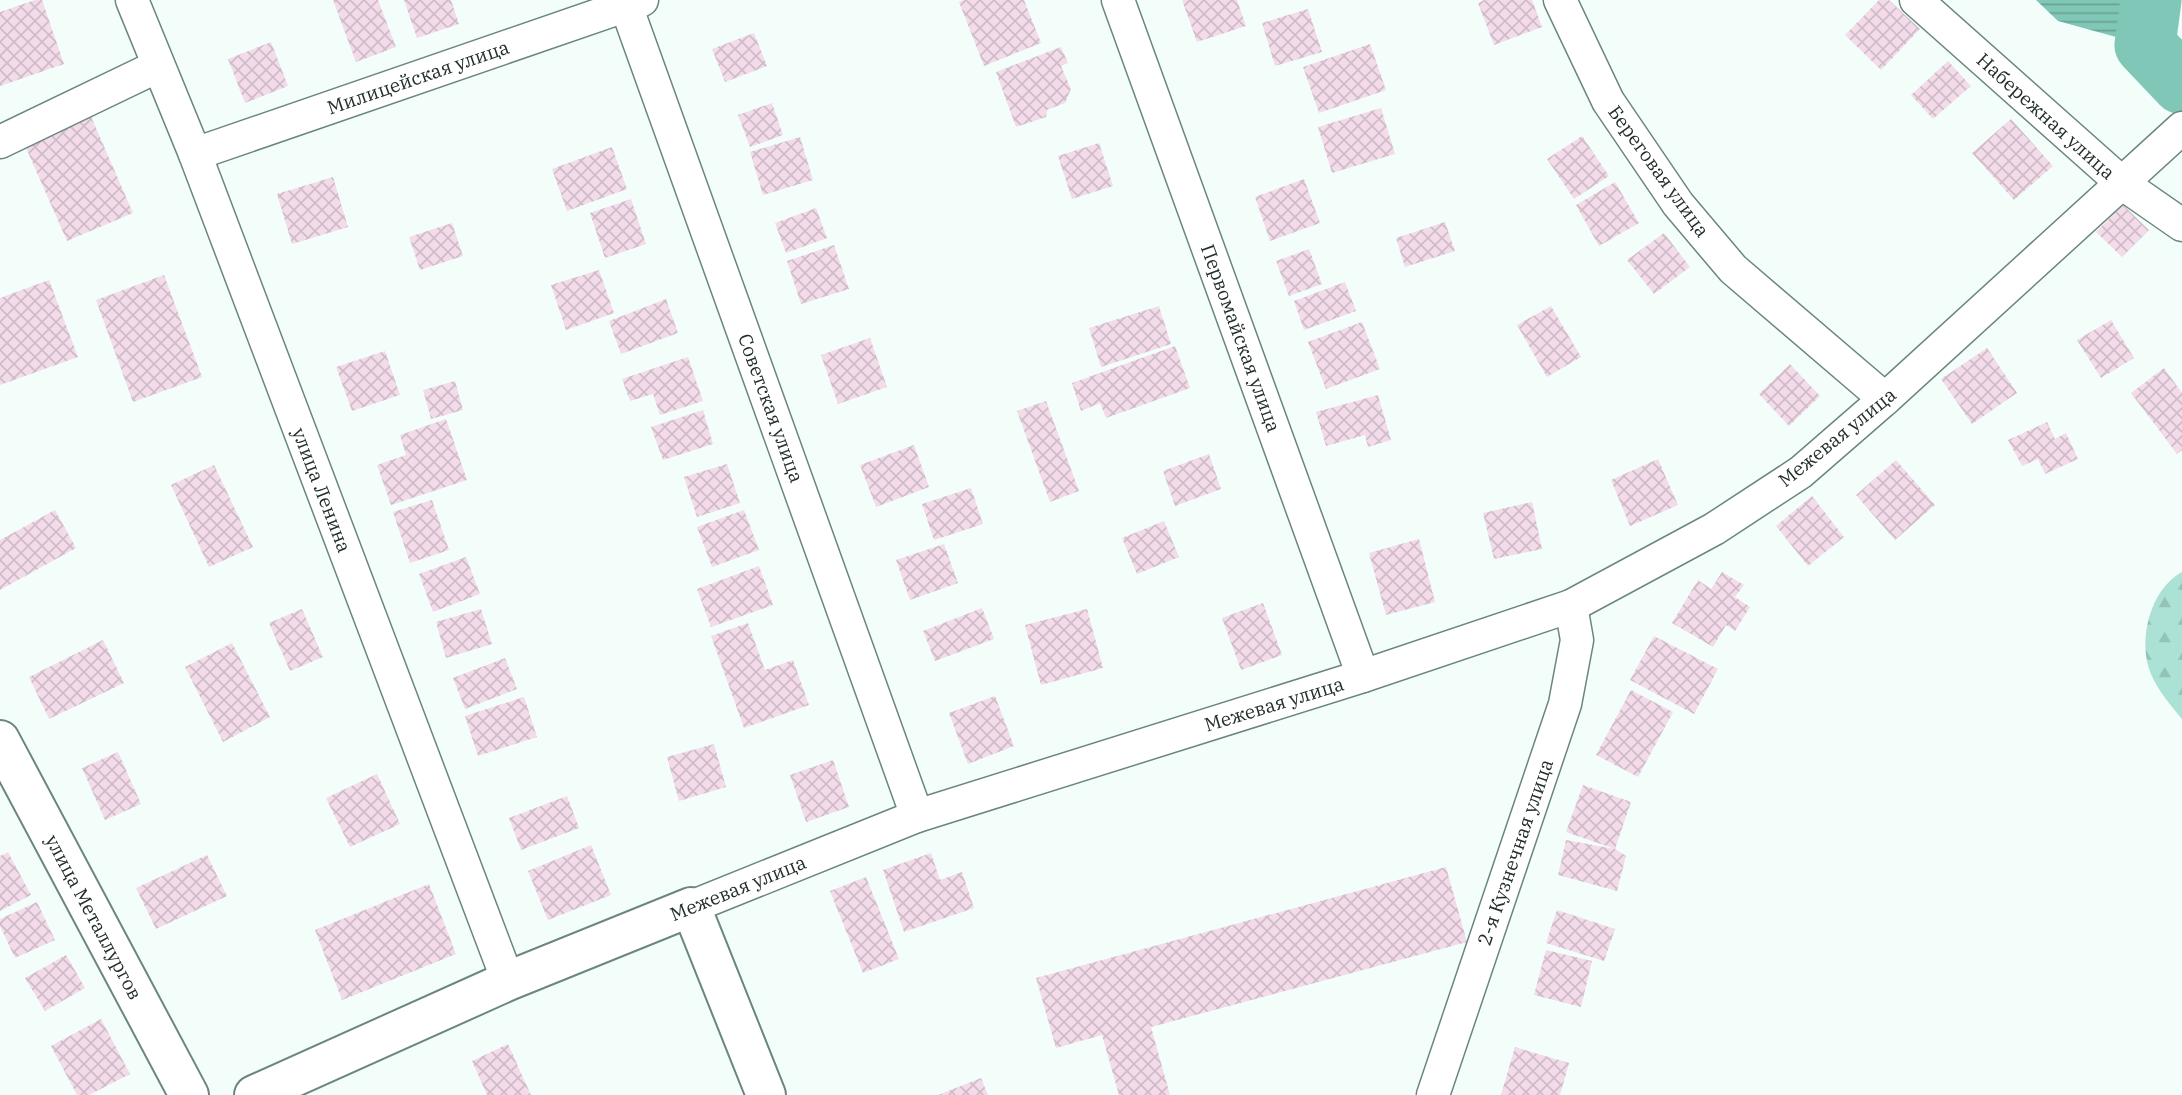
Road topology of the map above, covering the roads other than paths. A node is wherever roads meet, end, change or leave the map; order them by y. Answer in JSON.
{"nodes":[{"id":1,"x":132,"y":0,"type":"edge"},
{"id":2,"x":1118,"y":0,"type":"edge"},
{"id":3,"x":1560,"y":0,"type":"edge"},
{"id":4,"x":1916,"y":0,"type":"edge"},
{"id":5,"x":631,"y":2,"type":"edge"},
{"id":6,"x":158,"y":66,"type":"junction"},
{"id":7,"x":2182,"y":128,"type":"edge"},
{"id":8,"x":0,"y":142,"type":"edge"},
{"id":9,"x":195,"y":154,"type":"junction"},
{"id":10,"x":2123,"y":184,"type":"junction"},
{"id":11,"x":2182,"y":225,"type":"edge"},
{"id":12,"x":1885,"y":399,"type":"junction"},
{"id":13,"x":1571,"y":606,"type":"junction"},
{"id":14,"x":1363,"y":676,"type":"junction"},
{"id":15,"x":0,"y":740,"type":"edge"},
{"id":16,"x":917,"y":816,"type":"junction"},
{"id":17,"x":691,"y":907,"type":"junction"},
{"id":18,"x":508,"y":981,"type":"junction"},
{"id":19,"x":189,"y":1095,"type":"edge"},
{"id":20,"x":254,"y":1095,"type":"edge"},
{"id":21,"x":766,"y":1095,"type":"edge"},
{"id":22,"x":1433,"y":1095,"type":"edge"}],
"edges":[{"from":1,"to":6,"type":"street","name":"улица Ленина"},
{"from":2,"to":14,"type":"street","name":"Первомайская улица"},
{"from":3,"to":12,"type":"street","name":"Береговая улица"},
{"from":4,"to":10,"type":"street","name":"Набережная улица"},
{"from":5,"to":9,"type":"street","name":"Милицейская улица"},
{"from":5,"to":16,"type":"street","name":"Советская улица"},
{"from":6,"to":8,"type":"street"},
{"from":6,"to":9,"type":"street","name":"улица Ленина"},
{"from":7,"to":10,"type":"street","name":"Межевая улица"},
{"from":9,"to":18,"type":"street","name":"улица Ленина"},
{"from":10,"to":11,"type":"street","name":"Набережная улица"},
{"from":10,"to":12,"type":"street","name":"Межевая улица"},
{"from":12,"to":13,"type":"street","name":"Межевая улица"},
{"from":13,"to":14,"type":"street","name":"Межевая улица"},
{"from":13,"to":22,"type":"street","name":"2-я Кузнечная улица"},
{"from":14,"to":16,"type":"street","name":"Межевая улица"},
{"from":15,"to":19,"type":"street","name":"улица Металлургов"},
{"from":16,"to":17,"type":"street","name":"Межевая улица"},
{"from":17,"to":18,"type":"street","name":"Межевая улица"},
{"from":17,"to":21,"type":"street"},
{"from":18,"to":20,"type":"street","name":"Межевая улица"}]}
